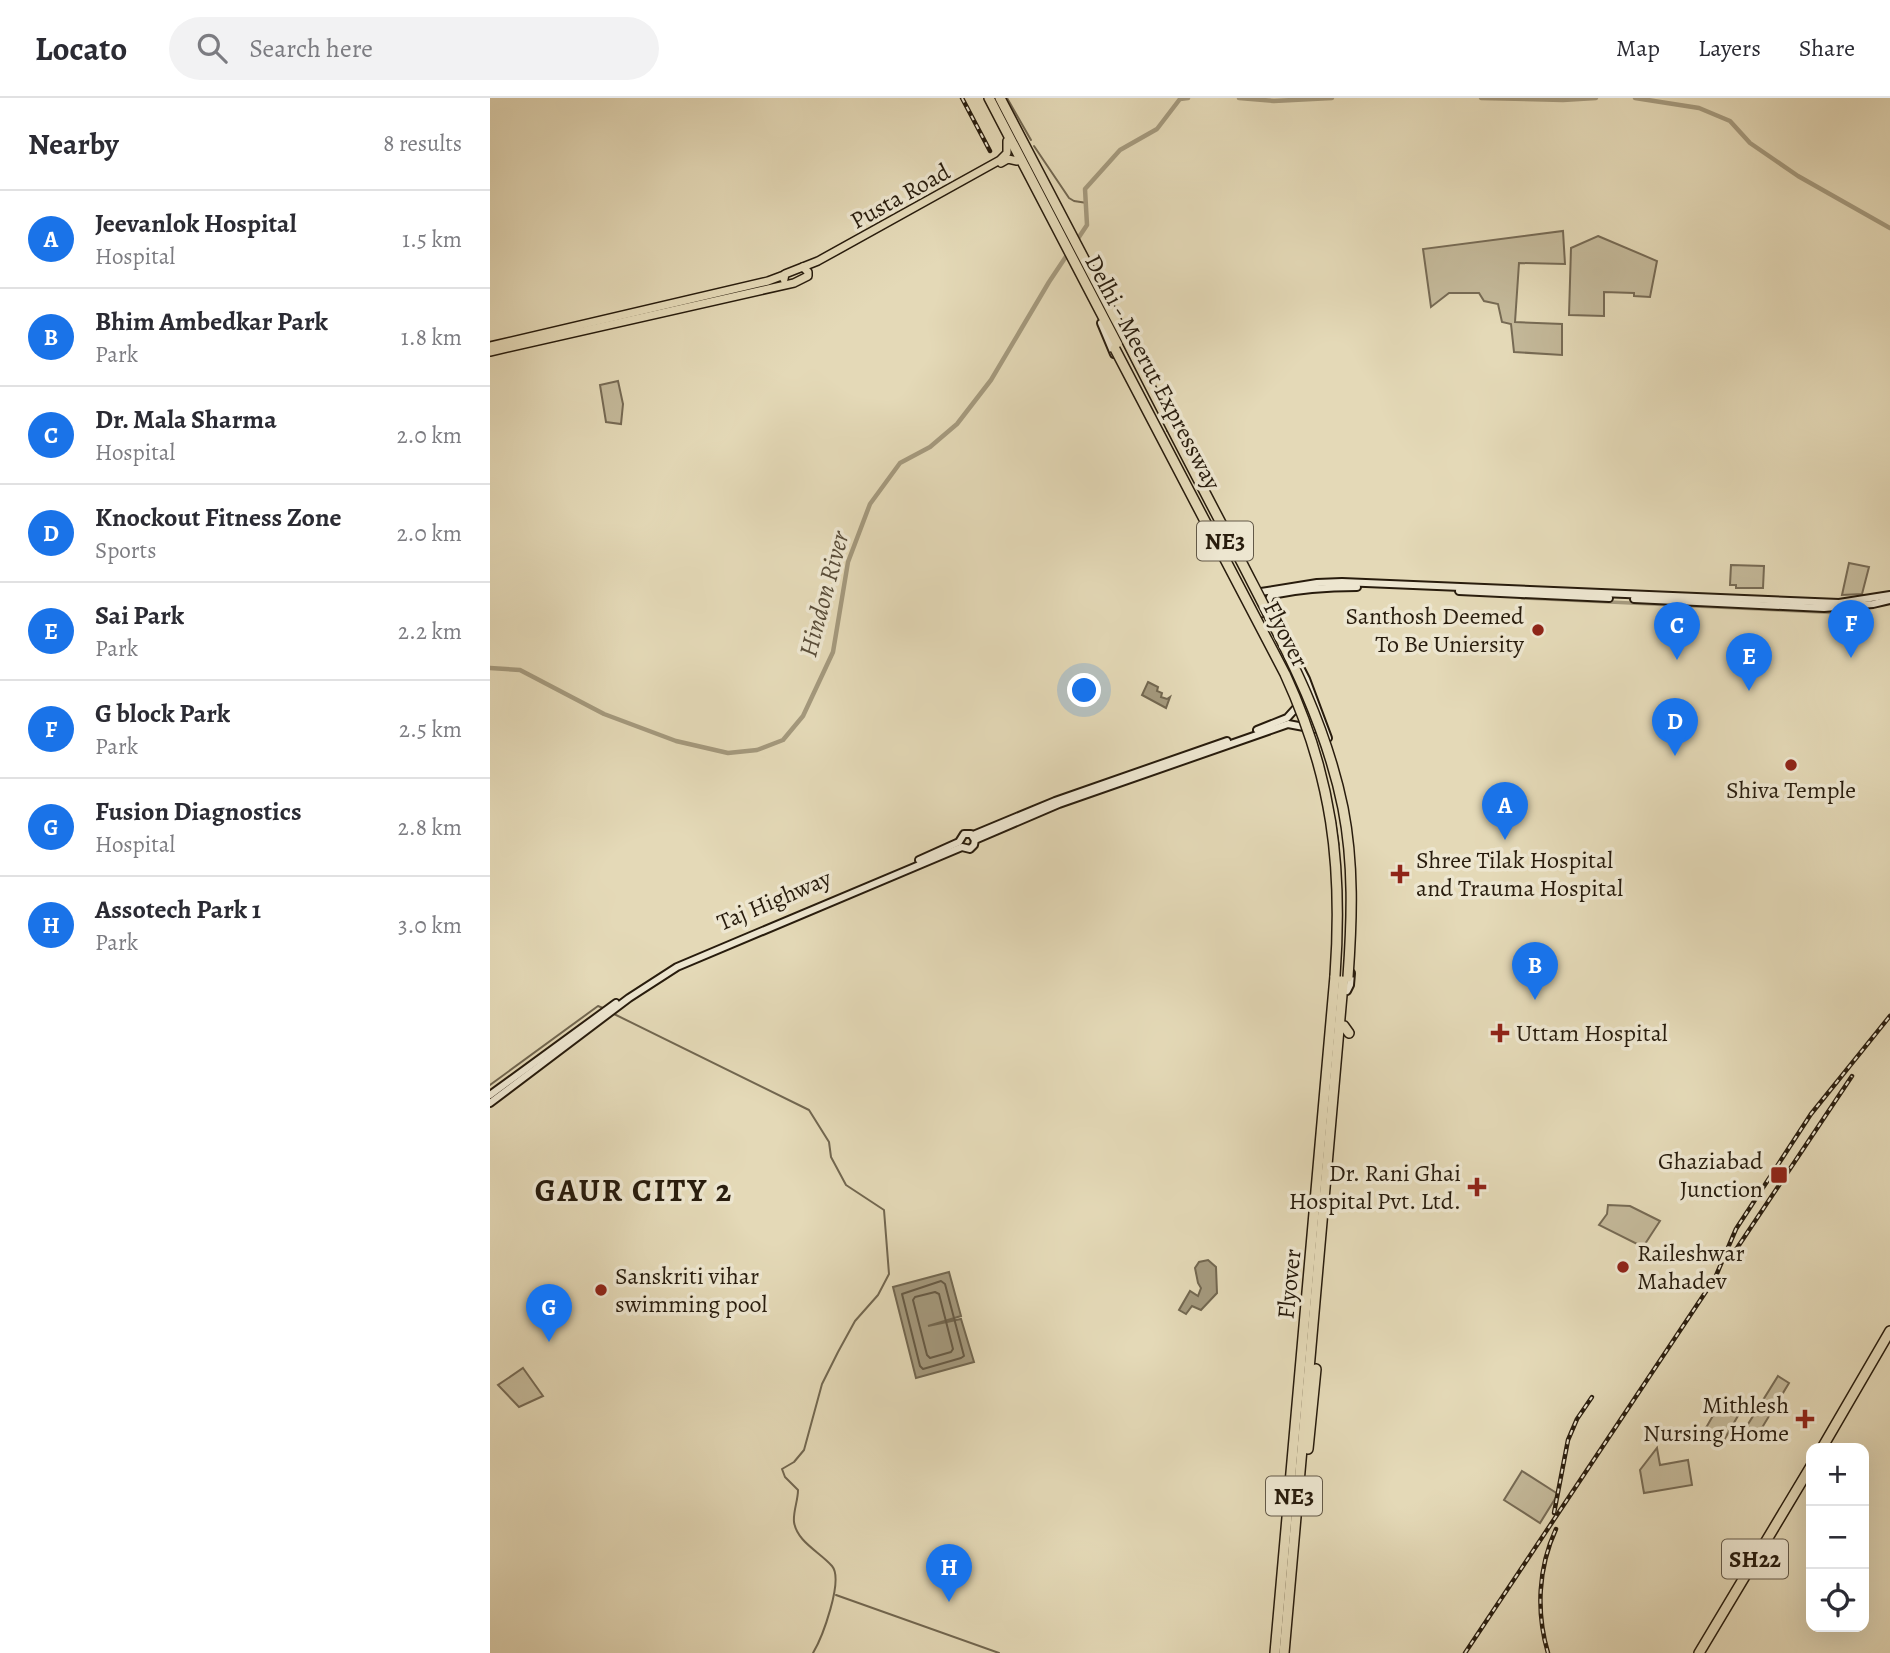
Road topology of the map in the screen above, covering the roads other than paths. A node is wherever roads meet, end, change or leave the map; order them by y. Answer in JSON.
{"nodes":[{"id":1,"x":989,"y":98,"type":"edge"},
{"id":2,"x":1000,"y":98,"type":"edge"},
{"id":3,"x":1007,"y":141,"type":"junction"},
{"id":4,"x":1015,"y":158,"type":"junction"},
{"id":5,"x":1045,"y":200,"type":"junction"},
{"id":6,"x":1059,"y":228,"type":"junction"},
{"id":7,"x":803,"y":267,"type":"junction"},
{"id":8,"x":808,"y":276,"type":"junction"},
{"id":9,"x":785,"y":279,"type":"junction"},
{"id":10,"x":1090,"y":286,"type":"junction"},
{"id":11,"x":1101,"y":323,"type":"junction"},
{"id":12,"x":1118,"y":325,"type":"junction"},
{"id":13,"x":490,"y":345,"type":"edge"},
{"id":14,"x":490,"y":352,"type":"edge"},
{"id":15,"x":1166,"y":432,"type":"junction"},
{"id":16,"x":1320,"y":585,"type":"junction"},
{"id":17,"x":1261,"y":592,"type":"junction"},
{"id":18,"x":1890,"y":598,"type":"edge"},
{"id":19,"x":1747,"y":602,"type":"junction"},
{"id":20,"x":1267,"y":604,"type":"junction"},
{"id":21,"x":1281,"y":652,"type":"junction"},
{"id":22,"x":1296,"y":708,"type":"junction"},
{"id":23,"x":1279,"y":725,"type":"junction"},
{"id":24,"x":1304,"y":727,"type":"junction"},
{"id":25,"x":974,"y":837,"type":"junction"},
{"id":26,"x":1344,"y":877,"type":"junction"},
{"id":27,"x":1334,"y":990,"type":"junction"},
{"id":28,"x":1347,"y":991,"type":"junction"},
{"id":29,"x":609,"y":1010,"type":"junction"},
{"id":30,"x":527,"y":1068,"type":"junction"},
{"id":31,"x":522,"y":1080,"type":"junction"},
{"id":32,"x":506,"y":1082,"type":"junction"},
{"id":33,"x":490,"y":1095,"type":"edge"},
{"id":34,"x":501,"y":1096,"type":"junction"},
{"id":35,"x":490,"y":1102,"type":"edge"},
{"id":36,"x":1890,"y":1331,"type":"edge"},
{"id":37,"x":1311,"y":1338,"type":"junction"},
{"id":38,"x":1890,"y":1338,"type":"edge"},
{"id":39,"x":1308,"y":1365,"type":"junction"},
{"id":40,"x":1297,"y":1409,"type":"junction"},
{"id":41,"x":1312,"y":1416,"type":"junction"},
{"id":42,"x":1826,"y":1443,"type":"edge"},
{"id":43,"x":1826,"y":1443,"type":"edge"},
{"id":44,"x":1806,"y":1476,"type":"edge"},
{"id":45,"x":1282,"y":1653,"type":"edge"},
{"id":46,"x":1700,"y":1653,"type":"edge"}],
"edges":[{"from":1,"to":3,"type":"highway"},
{"from":1,"to":5,"type":"highway","name":"Delhi - Meerut Expressway","number":"NE3"},
{"from":2,"to":5,"type":"highway"},
{"from":3,"to":4,"type":"highway"},
{"from":3,"to":7,"type":"main road","name":"Pusta Road"},
{"from":4,"to":5,"type":"highway"},
{"from":4,"to":8,"type":"main road","name":"Pusta Road"},
{"from":5,"to":6,"type":"highway","name":"Delhi - Meerut Expressway","number":"NE3"},
{"from":5,"to":6,"type":"highway"},
{"from":6,"to":10,"type":"highway","name":"Delhi - Meerut Expressway","number":"NE3"},
{"from":7,"to":8,"type":"main road"},
{"from":7,"to":9,"type":"main road","name":"Pusta Road"},
{"from":8,"to":9,"type":"main road"},
{"from":9,"to":13,"type":"main road"},
{"from":9,"to":14,"type":"main road"},
{"from":10,"to":11,"type":"highway","name":"Flyover"},
{"from":10,"to":12,"type":"highway","name":"Flyover"},
{"from":10,"to":15,"type":"highway","name":"Delhi - Meerut Expressway","number":"NE3"},
{"from":11,"to":15,"type":"main road"},
{"from":11,"to":27,"type":"highway","name":"Flyover","bridge":true},
{"from":12,"to":15,"type":"main road"},
{"from":12,"to":28,"type":"highway","name":"Flyover","bridge":true},
{"from":15,"to":17,"type":"main road"},
{"from":15,"to":21,"type":"highway","name":"Delhi - Meerut Expressway","number":"NE3"},
{"from":16,"to":17,"type":"main road"},
{"from":16,"to":19,"type":"main road"},
{"from":16,"to":19,"type":"main road"},
{"from":16,"to":20,"type":"main road"},
{"from":17,"to":20,"type":"main road"},
{"from":18,"to":19,"type":"main road"},
{"from":20,"to":21,"type":"main road"},
{"from":21,"to":22,"type":"main road"},
{"from":21,"to":26,"type":"highway","name":"Delhi - Meerut Expressway","number":"NE3"},
{"from":22,"to":23,"type":"main road"},
{"from":22,"to":24,"type":"main road"},
{"from":23,"to":24,"type":"main road"},
{"from":23,"to":25,"type":"main road"},
{"from":23,"to":25,"type":"main road"},
{"from":24,"to":26,"type":"main road"},
{"from":25,"to":29,"type":"main road","name":"Taj Highway"},
{"from":25,"to":29,"type":"main road"},
{"from":26,"to":27,"type":"main road"},
{"from":26,"to":28,"type":"main road"},
{"from":26,"to":37,"type":"highway","name":"Delhi - Meerut Expressway","number":"NE3"},
{"from":26,"to":37,"type":"highway","name":"Delhi - Meerut Expressway","number":"NE3"},
{"from":27,"to":37,"type":"highway","name":"Flyover"},
{"from":28,"to":37,"type":"highway","name":"Flyover"},
{"from":29,"to":30,"type":"main road"},
{"from":29,"to":31,"type":"main road"},
{"from":30,"to":31,"type":"main road"},
{"from":30,"to":32,"type":"main road"},
{"from":31,"to":34,"type":"main road"},
{"from":32,"to":33,"type":"main road"},
{"from":32,"to":34,"type":"main road"},
{"from":34,"to":35,"type":"main road"},
{"from":36,"to":42,"type":"highway"},
{"from":37,"to":39,"type":"highway","number":"NE3"},
{"from":37,"to":40,"type":"highway"},
{"from":37,"to":41,"type":"highway"},
{"from":38,"to":43,"type":"highway"},
{"from":39,"to":40,"type":"highway"},
{"from":39,"to":41,"type":"highway"},
{"from":39,"to":45,"type":"highway","number":"NE3"},
{"from":40,"to":45,"type":"highway"},
{"from":41,"to":45,"type":"highway"},
{"from":44,"to":46,"type":"highway","number":"SH22"}]}
